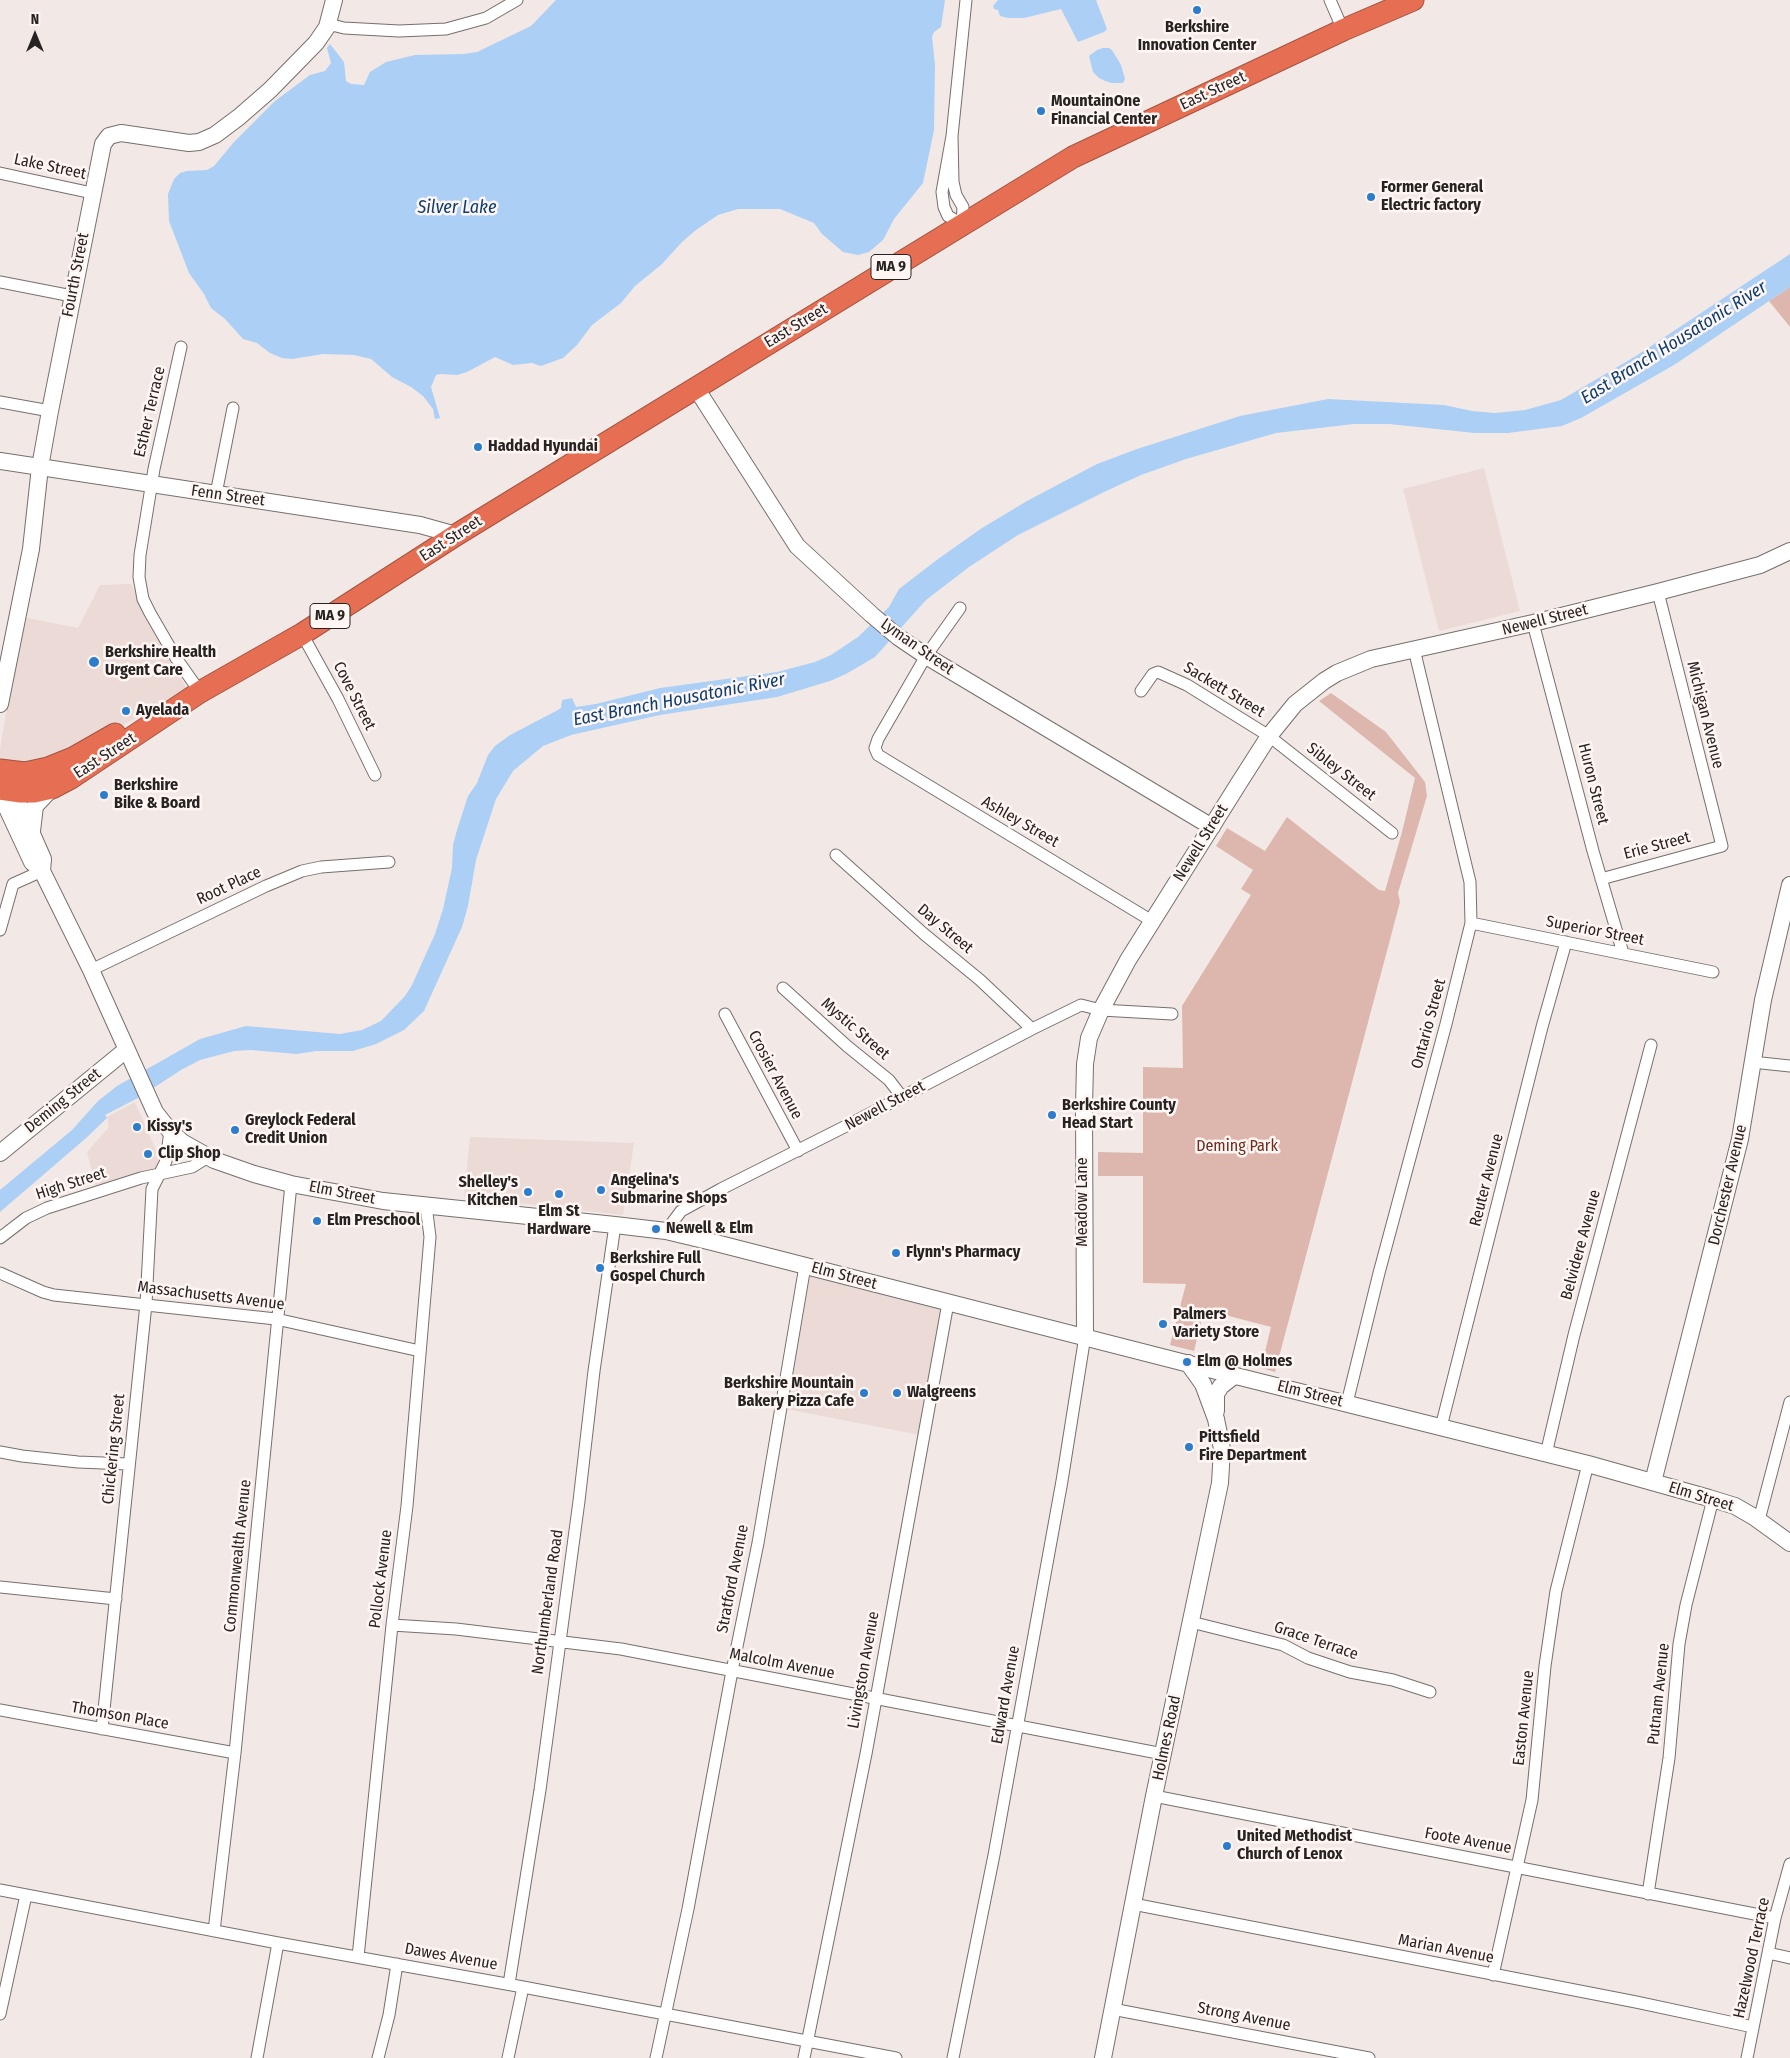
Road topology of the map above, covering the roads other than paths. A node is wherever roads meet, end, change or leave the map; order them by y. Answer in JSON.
{"nodes":[{"id":1,"x":334,"y":0,"type":"edge"},
{"id":2,"x":517,"y":0,"type":"edge"},
{"id":3,"x":966,"y":0,"type":"edge"},
{"id":4,"x":1330,"y":0,"type":"edge"},
{"id":5,"x":1413,"y":0,"type":"edge"},
{"id":6,"x":328,"y":24,"type":"junction"},
{"id":7,"x":1344,"y":30,"type":"junction"},
{"id":8,"x":952,"y":136,"type":"junction"},
{"id":9,"x":0,"y":173,"type":"edge"},
{"id":10,"x":92,"y":193,"type":"junction"},
{"id":11,"x":962,"y":224,"type":"junction"},
{"id":12,"x":0,"y":282,"type":"edge"},
{"id":13,"x":72,"y":296,"type":"junction"},
{"id":14,"x":181,"y":347,"type":"dead end"},
{"id":15,"x":696,"y":388,"type":"junction"},
{"id":16,"x":0,"y":402,"type":"edge"},
{"id":17,"x":233,"y":408,"type":"dead end"},
{"id":18,"x":50,"y":411,"type":"junction"},
{"id":19,"x":0,"y":461,"type":"edge"},
{"id":20,"x":40,"y":466,"type":"junction"},
{"id":21,"x":152,"y":484,"type":"junction"},
{"id":22,"x":216,"y":494,"type":"junction"},
{"id":23,"x":456,"y":535,"type":"junction"},
{"id":24,"x":1790,"y":551,"type":"edge"},
{"id":25,"x":1658,"y":592,"type":"junction"},
{"id":26,"x":960,"y":608,"type":"dead end"},
{"id":27,"x":1533,"y":623,"type":"junction"},
{"id":28,"x":302,"y":634,"type":"junction"},
{"id":29,"x":1414,"y":649,"type":"junction"},
{"id":30,"x":926,"y":656,"type":"junction"},
{"id":31,"x":1141,"y":691,"type":"dead end"},
{"id":32,"x":200,"y":692,"type":"junction"},
{"id":33,"x":0,"y":704,"type":"edge"},
{"id":34,"x":1269,"y":736,"type":"junction"},
{"id":35,"x":375,"y":775,"type":"dead end"},
{"id":36,"x":1,"y":783,"type":"edge"},
{"id":37,"x":52,"y":788,"type":"junction"},
{"id":38,"x":1212,"y":827,"type":"junction"},
{"id":39,"x":32,"y":833,"type":"junction"},
{"id":40,"x":1392,"y":833,"type":"dead end"},
{"id":41,"x":1722,"y":846,"type":"joint"},
{"id":42,"x":836,"y":855,"type":"dead end"},
{"id":43,"x":390,"y":862,"type":"dead end"},
{"id":44,"x":42,"y":871,"type":"junction"},
{"id":45,"x":1601,"y":878,"type":"junction"},
{"id":46,"x":1790,"y":885,"type":"edge"},
{"id":47,"x":1152,"y":921,"type":"junction"},
{"id":48,"x":1471,"y":923,"type":"junction"},
{"id":49,"x":0,"y":930,"type":"edge"},
{"id":50,"x":1566,"y":942,"type":"junction"},
{"id":51,"x":1623,"y":953,"type":"junction"},
{"id":52,"x":91,"y":970,"type":"junction"},
{"id":53,"x":1713,"y":972,"type":"dead end"},
{"id":54,"x":783,"y":988,"type":"dead end"},
{"id":55,"x":1101,"y":1010,"type":"junction"},
{"id":56,"x":725,"y":1014,"type":"dead end"},
{"id":57,"x":1172,"y":1014,"type":"dead end"},
{"id":58,"x":1032,"y":1029,"type":"junction"},
{"id":59,"x":1651,"y":1045,"type":"dead end"},
{"id":60,"x":129,"y":1057,"type":"junction"},
{"id":61,"x":1752,"y":1062,"type":"junction"},
{"id":62,"x":1790,"y":1066,"type":"edge"},
{"id":63,"x":902,"y":1097,"type":"junction"},
{"id":64,"x":170,"y":1131,"type":"junction"},
{"id":65,"x":2,"y":1148,"type":"edge"},
{"id":66,"x":798,"y":1151,"type":"junction"},
{"id":67,"x":208,"y":1157,"type":"junction"},
{"id":68,"x":159,"y":1174,"type":"junction"},
{"id":69,"x":291,"y":1184,"type":"junction"},
{"id":70,"x":426,"y":1206,"type":"junction"},
{"id":71,"x":615,"y":1224,"type":"junction"},
{"id":72,"x":666,"y":1231,"type":"junction"},
{"id":73,"x":0,"y":1238,"type":"edge"},
{"id":74,"x":805,"y":1266,"type":"junction"},
{"id":75,"x":0,"y":1273,"type":"edge"},
{"id":76,"x":948,"y":1303,"type":"junction"},
{"id":77,"x":146,"y":1304,"type":"junction"},
{"id":78,"x":276,"y":1319,"type":"junction"},
{"id":79,"x":1085,"y":1336,"type":"junction"},
{"id":80,"x":420,"y":1351,"type":"junction"},
{"id":81,"x":1188,"y":1364,"type":"junction"},
{"id":82,"x":1234,"y":1376,"type":"junction"},
{"id":83,"x":1790,"y":1402,"type":"edge"},
{"id":84,"x":1347,"y":1403,"type":"junction"},
{"id":85,"x":1216,"y":1419,"type":"junction"},
{"id":86,"x":1441,"y":1427,"type":"junction"},
{"id":87,"x":0,"y":1452,"type":"edge"},
{"id":88,"x":1546,"y":1454,"type":"junction"},
{"id":89,"x":128,"y":1464,"type":"junction"},
{"id":90,"x":1588,"y":1464,"type":"junction"},
{"id":91,"x":1653,"y":1482,"type":"junction"},
{"id":92,"x":1713,"y":1499,"type":"junction"},
{"id":93,"x":1758,"y":1520,"type":"junction"},
{"id":94,"x":1790,"y":1543,"type":"edge"},
{"id":95,"x":0,"y":1587,"type":"edge"},
{"id":96,"x":116,"y":1599,"type":"junction"},
{"id":97,"x":1191,"y":1622,"type":"junction"},
{"id":98,"x":392,"y":1625,"type":"junction"},
{"id":99,"x":559,"y":1642,"type":"junction"},
{"id":100,"x":732,"y":1671,"type":"junction"},
{"id":101,"x":1430,"y":1692,"type":"dead end"},
{"id":102,"x":876,"y":1699,"type":"junction"},
{"id":103,"x":0,"y":1710,"type":"edge"},
{"id":104,"x":1017,"y":1725,"type":"junction"},
{"id":105,"x":102,"y":1729,"type":"junction"},
{"id":106,"x":235,"y":1753,"type":"junction"},
{"id":107,"x":1163,"y":1754,"type":"junction"},
{"id":108,"x":1154,"y":1796,"type":"junction"},
{"id":109,"x":1790,"y":1864,"type":"edge"},
{"id":110,"x":1517,"y":1867,"type":"junction"},
{"id":111,"x":0,"y":1890,"type":"edge"},
{"id":112,"x":1648,"y":1894,"type":"junction"},
{"id":113,"x":26,"y":1895,"type":"junction"},
{"id":114,"x":1132,"y":1904,"type":"junction"},
{"id":115,"x":1775,"y":1918,"type":"junction"},
{"id":116,"x":214,"y":1931,"type":"junction"},
{"id":117,"x":278,"y":1943,"type":"junction"},
{"id":118,"x":1768,"y":1953,"type":"junction"},
{"id":119,"x":358,"y":1957,"type":"junction"},
{"id":120,"x":1790,"y":1958,"type":"edge"},
{"id":121,"x":397,"y":1964,"type":"junction"},
{"id":122,"x":1493,"y":1975,"type":"junction"},
{"id":123,"x":509,"y":1984,"type":"junction"},
{"id":124,"x":523,"y":1987,"type":"junction"},
{"id":125,"x":1112,"y":2009,"type":"junction"},
{"id":126,"x":0,"y":2014,"type":"edge"},
{"id":127,"x":664,"y":2014,"type":"junction"},
{"id":128,"x":1753,"y":2027,"type":"junction"},
{"id":129,"x":808,"y":2042,"type":"junction"},
{"id":130,"x":510,"y":2057,"type":"edge"},
{"id":131,"x":257,"y":2058,"type":"edge"},
{"id":132,"x":378,"y":2058,"type":"edge"},
{"id":133,"x":656,"y":2058,"type":"edge"},
{"id":134,"x":804,"y":2058,"type":"edge"},
{"id":135,"x":896,"y":2058,"type":"edge"},
{"id":136,"x":953,"y":2058,"type":"edge"},
{"id":137,"x":1103,"y":2058,"type":"edge"},
{"id":138,"x":1369,"y":2058,"type":"edge"},
{"id":139,"x":1746,"y":2058,"type":"edge"}],
"edges":[{"from":1,"to":6,"type":"street","name":"Fourth Street"},
{"from":2,"to":6,"type":"street"},
{"from":3,"to":8,"type":"street"},
{"from":4,"to":7,"type":"street"},
{"from":5,"to":7,"type":"highway","name":"East Street","number":"MA 9"},
{"from":6,"to":10,"type":"street","name":"Fourth Street"},
{"from":7,"to":11,"type":"highway","name":"East Street","number":"MA 9"},
{"from":8,"to":11,"type":"street"},
{"from":8,"to":11,"type":"street"},
{"from":9,"to":10,"type":"street","name":"Lake Street"},
{"from":10,"to":13,"type":"street","name":"Fourth Street"},
{"from":11,"to":15,"type":"highway","name":"East Street","number":"MA 9"},
{"from":12,"to":13,"type":"street"},
{"from":13,"to":18,"type":"street","name":"Fourth Street"},
{"from":14,"to":21,"type":"street","name":"Esther Terrace"},
{"from":15,"to":23,"type":"highway","name":"East Street","number":"MA 9"},
{"from":15,"to":30,"type":"street","name":"Lyman Street"},
{"from":16,"to":18,"type":"street"},
{"from":17,"to":22,"type":"street"},
{"from":18,"to":20,"type":"street","name":"Fourth Street"},
{"from":19,"to":20,"type":"street","name":"Fenn Street"},
{"from":20,"to":21,"type":"street","name":"Fenn Street"},
{"from":20,"to":33,"type":"street","name":"Fourth Street"},
{"from":21,"to":22,"type":"street","name":"Fenn Street"},
{"from":21,"to":32,"type":"street","name":"Esther Terrace"},
{"from":22,"to":23,"type":"street","name":"Fenn Street"},
{"from":23,"to":28,"type":"highway","name":"East Street","number":"MA 9"},
{"from":24,"to":25,"type":"street","name":"Newell Street"},
{"from":25,"to":27,"type":"street","name":"Newell Street"},
{"from":25,"to":41,"type":"street","name":"Michigan Avenue"},
{"from":26,"to":30,"type":"street"},
{"from":27,"to":29,"type":"street","name":"Newell Street"},
{"from":27,"to":45,"type":"street","name":"Huron Street"},
{"from":28,"to":32,"type":"highway","name":"East Street","number":"MA 9"},
{"from":28,"to":35,"type":"street","name":"Cove Street"},
{"from":29,"to":34,"type":"street","name":"Newell Street"},
{"from":29,"to":48,"type":"street","name":"Ontario Street"},
{"from":30,"to":38,"type":"street","name":"Lyman Street"},
{"from":30,"to":47,"type":"street","name":"Ashley Street"},
{"from":31,"to":34,"type":"street","name":"Sackett Street"},
{"from":32,"to":36,"type":"highway","name":"East Street","number":"MA 9"},
{"from":32,"to":37,"type":"highway","name":"East Street","number":"MA 9"},
{"from":34,"to":38,"type":"street","name":"Newell Street"},
{"from":34,"to":40,"type":"street","name":"Sibley Street"},
{"from":36,"to":37,"type":"highway","name":"East Street","number":"MA 9"},
{"from":36,"to":39,"type":"street","name":"Elm Street"},
{"from":36,"to":44,"type":"street","name":"Elm Street"},
{"from":37,"to":39,"type":"street","name":"Elm Street"},
{"from":38,"to":47,"type":"street","name":"Newell Street"},
{"from":39,"to":44,"type":"street","name":"Elm Street"},
{"from":41,"to":45,"type":"street","name":"Erie Street"},
{"from":42,"to":58,"type":"street","name":"Day Street"},
{"from":43,"to":52,"type":"street","name":"Root Place"},
{"from":44,"to":49,"type":"street"},
{"from":44,"to":52,"type":"street","name":"Elm Street"},
{"from":45,"to":51,"type":"street","name":"Huron Street"},
{"from":46,"to":61,"type":"street","name":"Dorchester Avenue"},
{"from":47,"to":55,"type":"street","name":"Newell Street"},
{"from":48,"to":50,"type":"street","name":"Superior Street"},
{"from":48,"to":84,"type":"street","name":"Ontario Street"},
{"from":50,"to":51,"type":"street","name":"Superior Street"},
{"from":50,"to":86,"type":"street","name":"Reuter Avenue"},
{"from":51,"to":53,"type":"street","name":"Superior Street"},
{"from":52,"to":60,"type":"street","name":"Elm Street"},
{"from":54,"to":63,"type":"street","name":"Mystic Street"},
{"from":55,"to":57,"type":"street"},
{"from":55,"to":58,"type":"street","name":"Newell Street"},
{"from":55,"to":79,"type":"street","name":"Meadow Lane"},
{"from":56,"to":66,"type":"street","name":"Crosier Avenue"},
{"from":58,"to":63,"type":"street","name":"Newell Street"},
{"from":59,"to":88,"type":"street","name":"Belvidere Avenue"},
{"from":60,"to":64,"type":"street","name":"Elm Street"},
{"from":60,"to":65,"type":"street","name":"Deming Street"},
{"from":61,"to":62,"type":"street"},
{"from":61,"to":91,"type":"street","name":"Dorchester Avenue"},
{"from":63,"to":66,"type":"street","name":"Newell Street"},
{"from":64,"to":67,"type":"street","name":"Elm Street"},
{"from":64,"to":68,"type":"street"},
{"from":66,"to":72,"type":"street","name":"Newell Street"},
{"from":67,"to":68,"type":"street","name":"High Street"},
{"from":67,"to":69,"type":"street","name":"Elm Street"},
{"from":68,"to":73,"type":"street","name":"High Street"},
{"from":68,"to":77,"type":"street","name":"Chickering Street"},
{"from":69,"to":70,"type":"street","name":"Elm Street"},
{"from":69,"to":78,"type":"street","name":"Commonwealth Avenue"},
{"from":70,"to":71,"type":"street","name":"Elm Street"},
{"from":70,"to":80,"type":"street","name":"Pollock Avenue"},
{"from":71,"to":72,"type":"street","name":"Elm Street"},
{"from":71,"to":99,"type":"street","name":"Northumberland Road"},
{"from":72,"to":74,"type":"street","name":"Elm Street"},
{"from":74,"to":76,"type":"street","name":"Elm Street"},
{"from":74,"to":100,"type":"street","name":"Stratford Avenue"},
{"from":75,"to":77,"type":"street","name":"Massachusetts Avenue"},
{"from":76,"to":79,"type":"street","name":"Elm Street"},
{"from":76,"to":102,"type":"street","name":"Livingston Avenue"},
{"from":77,"to":78,"type":"street","name":"Massachusetts Avenue"},
{"from":77,"to":89,"type":"street","name":"Chickering Street"},
{"from":78,"to":80,"type":"street","name":"Massachusetts Avenue"},
{"from":78,"to":106,"type":"street","name":"Commonwealth Avenue"},
{"from":79,"to":81,"type":"street","name":"Elm Street"},
{"from":79,"to":104,"type":"street","name":"Edward Avenue"},
{"from":80,"to":98,"type":"street","name":"Pollock Avenue"},
{"from":81,"to":82,"type":"street","name":"Elm Street"},
{"from":81,"to":85,"type":"street","name":"Holmes Road"},
{"from":82,"to":84,"type":"street","name":"Elm Street"},
{"from":82,"to":85,"type":"street","name":"Holmes Road"},
{"from":83,"to":93,"type":"street"},
{"from":84,"to":86,"type":"street","name":"Elm Street"},
{"from":85,"to":97,"type":"street","name":"Holmes Road"},
{"from":86,"to":88,"type":"street","name":"Elm Street"},
{"from":87,"to":89,"type":"street"},
{"from":88,"to":90,"type":"street","name":"Elm Street"},
{"from":89,"to":96,"type":"street","name":"Chickering Street"},
{"from":90,"to":91,"type":"street","name":"Elm Street"},
{"from":90,"to":110,"type":"street","name":"Easton Avenue"},
{"from":91,"to":92,"type":"street","name":"Elm Street"},
{"from":92,"to":93,"type":"street","name":"Elm Street"},
{"from":92,"to":112,"type":"street","name":"Putnam Avenue"},
{"from":93,"to":94,"type":"street","name":"Elm Street"},
{"from":95,"to":96,"type":"street"},
{"from":96,"to":105,"type":"street","name":"Chickering Street"},
{"from":97,"to":101,"type":"street","name":"Grace Terrace"},
{"from":97,"to":107,"type":"street","name":"Holmes Road"},
{"from":98,"to":99,"type":"street","name":"Malcolm Avenue"},
{"from":98,"to":119,"type":"street","name":"Pollock Avenue"},
{"from":99,"to":100,"type":"street","name":"Malcolm Avenue"},
{"from":99,"to":123,"type":"street","name":"Northumberland Road"},
{"from":100,"to":102,"type":"street","name":"Malcolm Avenue"},
{"from":100,"to":127,"type":"street","name":"Stratford Avenue"},
{"from":102,"to":104,"type":"street","name":"Malcolm Avenue"},
{"from":102,"to":129,"type":"street","name":"Livingston Avenue"},
{"from":103,"to":105,"type":"street","name":"Thomson Place"},
{"from":104,"to":107,"type":"street","name":"Malcolm Avenue"},
{"from":104,"to":136,"type":"street","name":"Edward Avenue"},
{"from":105,"to":106,"type":"street","name":"Thomson Place"},
{"from":106,"to":116,"type":"street","name":"Commonwealth Avenue"},
{"from":107,"to":108,"type":"street","name":"Holmes Road"},
{"from":108,"to":110,"type":"street","name":"Foote Avenue"},
{"from":108,"to":114,"type":"street","name":"Holmes Road"},
{"from":109,"to":115,"type":"street","name":"Hazelwood Terrace"},
{"from":110,"to":112,"type":"street","name":"Foote Avenue"},
{"from":110,"to":122,"type":"street","name":"Easton Avenue"},
{"from":111,"to":113,"type":"street","name":"Dawes Avenue"},
{"from":112,"to":115,"type":"street","name":"Foote Avenue"},
{"from":113,"to":116,"type":"street","name":"Dawes Avenue"},
{"from":113,"to":126,"type":"street"},
{"from":114,"to":122,"type":"street","name":"Marian Avenue"},
{"from":114,"to":125,"type":"street","name":"Holmes Road"},
{"from":115,"to":118,"type":"street","name":"Hazelwood Terrace"},
{"from":116,"to":117,"type":"street","name":"Dawes Avenue"},
{"from":117,"to":119,"type":"street","name":"Dawes Avenue"},
{"from":117,"to":131,"type":"street"},
{"from":118,"to":120,"type":"street"},
{"from":118,"to":128,"type":"street","name":"Hazelwood Terrace"},
{"from":119,"to":121,"type":"street","name":"Dawes Avenue"},
{"from":121,"to":123,"type":"street","name":"Dawes Avenue"},
{"from":121,"to":132,"type":"street"},
{"from":122,"to":128,"type":"street","name":"Marian Avenue"},
{"from":123,"to":124,"type":"street","name":"Dawes Avenue"},
{"from":124,"to":127,"type":"street","name":"Dawes Avenue"},
{"from":124,"to":130,"type":"street"},
{"from":125,"to":137,"type":"street","name":"Holmes Road"},
{"from":125,"to":138,"type":"street","name":"Strong Avenue"},
{"from":127,"to":129,"type":"street","name":"Dawes Avenue"},
{"from":127,"to":133,"type":"street","name":"Stratford Avenue"},
{"from":128,"to":139,"type":"street","name":"Hazelwood Terrace"},
{"from":129,"to":134,"type":"street","name":"Livingston Avenue"},
{"from":129,"to":135,"type":"street","name":"Dawes Avenue"}]}
